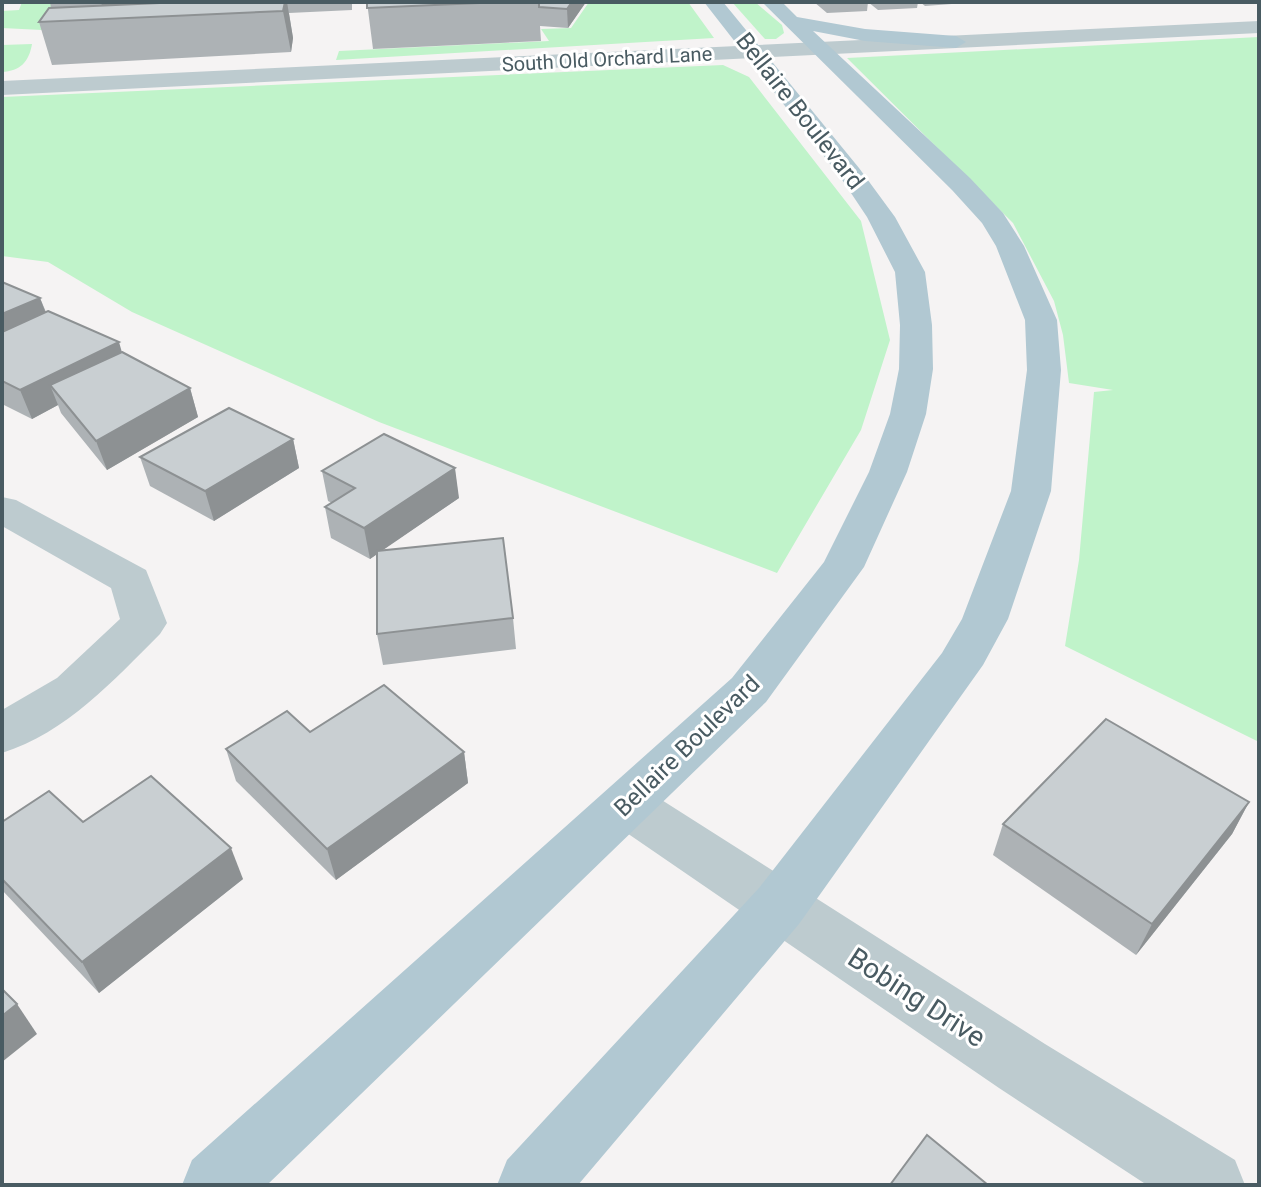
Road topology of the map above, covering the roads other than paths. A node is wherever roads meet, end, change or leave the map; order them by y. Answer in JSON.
{"nodes":[{"id":1,"x":713,"y":2,"type":"edge"},
{"id":2,"x":771,"y":2,"type":"edge"},
{"id":3,"x":1259,"y":27,"type":"edge"},
{"id":4,"x":808,"y":35,"type":"junction"},
{"id":5,"x":956,"y":42,"type":"junction"},
{"id":6,"x":753,"y":52,"type":"junction"},
{"id":7,"x":2,"y":88,"type":"edge"},
{"id":8,"x":2,"y":509,"type":"edge"},
{"id":9,"x":2,"y":734,"type":"edge"},
{"id":10,"x":627,"y":805,"type":"junction"},
{"id":11,"x":779,"y":906,"type":"junction"},
{"id":12,"x":217,"y":1185,"type":"edge"},
{"id":13,"x":532,"y":1185,"type":"edge"},
{"id":14,"x":1210,"y":1185,"type":"edge"}],
"edges":[{"from":1,"to":6,"type":"main road","name":"Bellaire Boulevard"},
{"from":2,"to":4,"type":"main road","name":"Bellaire Boulevard"},
{"from":3,"to":5,"type":"street","name":"South Old Orchard Lane"},
{"from":4,"to":5,"type":"street","name":"South Old Orchard Lane"},
{"from":4,"to":5,"type":"main road"},
{"from":4,"to":6,"type":"street","name":"South Old Orchard Lane"},
{"from":4,"to":11,"type":"main road","name":"Bellaire Boulevard"},
{"from":6,"to":7,"type":"street","name":"South Old Orchard Lane"},
{"from":6,"to":10,"type":"main road","name":"Bellaire Boulevard"},
{"from":8,"to":9,"type":"street"},
{"from":10,"to":11,"type":"street","name":"Bobing Drive"},
{"from":10,"to":12,"type":"main road","name":"Bellaire Boulevard"},
{"from":11,"to":13,"type":"main road","name":"Bellaire Boulevard"},
{"from":11,"to":14,"type":"street","name":"Bobing Drive"}]}
